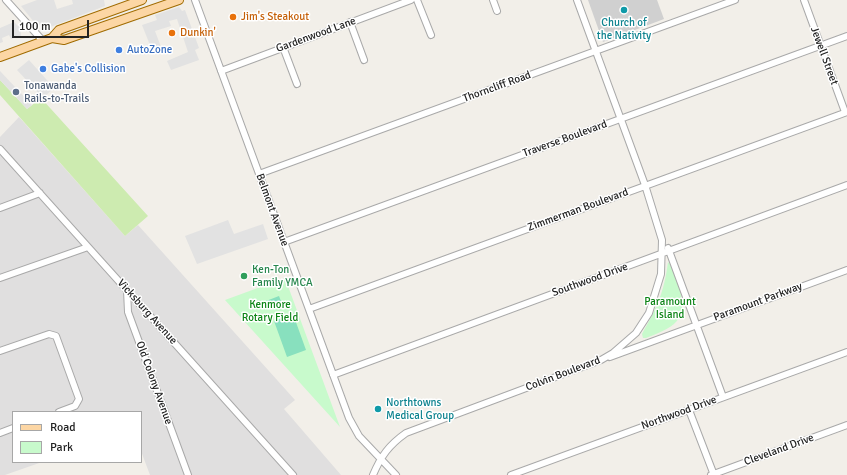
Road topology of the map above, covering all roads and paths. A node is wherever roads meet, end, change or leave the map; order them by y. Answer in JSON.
{"nodes":[{"id":1,"x":6,"y":0,"type":"edge"},
{"id":2,"x":142,"y":0,"type":"edge"},
{"id":3,"x":179,"y":0,"type":"edge"},
{"id":4,"x":195,"y":0,"type":"edge"},
{"id":5,"x":411,"y":0,"type":"edge"},
{"id":6,"x":417,"y":0,"type":"edge"},
{"id":7,"x":493,"y":0,"type":"edge"},
{"id":8,"x":577,"y":0,"type":"edge"},
{"id":9,"x":735,"y":0,"type":"edge"},
{"id":10,"x":804,"y":0,"type":"edge"},
{"id":11,"x":497,"y":11,"type":"dead end"},
{"id":12,"x":350,"y":22,"type":"junction"},
{"id":13,"x":430,"y":35,"type":"dead end"},
{"id":14,"x":847,"y":36,"type":"edge"},
{"id":15,"x":52,"y":38,"type":"junction"},
{"id":16,"x":43,"y":41,"type":"junction"},
{"id":17,"x":820,"y":45,"type":"junction"},
{"id":18,"x":283,"y":47,"type":"junction"},
{"id":19,"x":595,"y":51,"type":"junction"},
{"id":20,"x":0,"y":57,"type":"edge"},
{"id":21,"x":364,"y":60,"type":"dead end"},
{"id":22,"x":221,"y":71,"type":"junction"},
{"id":23,"x":297,"y":84,"type":"dead end"},
{"id":24,"x":846,"y":112,"type":"edge"},
{"id":25,"x":620,"y":119,"type":"junction"},
{"id":26,"x":0,"y":149,"type":"edge"},
{"id":27,"x":259,"y":174,"type":"junction"},
{"id":28,"x":645,"y":185,"type":"junction"},
{"id":29,"x":847,"y":185,"type":"edge"},
{"id":30,"x":40,"y":193,"type":"junction"},
{"id":31,"x":0,"y":208,"type":"edge"},
{"id":32,"x":284,"y":242,"type":"junction"},
{"id":33,"x":88,"y":247,"type":"junction"},
{"id":34,"x":666,"y":252,"type":"junction"},
{"id":35,"x":847,"y":270,"type":"edge"},
{"id":36,"x":0,"y":278,"type":"edge"},
{"id":37,"x":127,"y":290,"type":"junction"},
{"id":38,"x":308,"y":309,"type":"junction"},
{"id":39,"x":696,"y":325,"type":"junction"},
{"id":40,"x":636,"y":333,"type":"junction"},
{"id":41,"x":647,"y":344,"type":"junction"},
{"id":42,"x":0,"y":351,"type":"edge"},
{"id":43,"x":847,"y":352,"type":"edge"},
{"id":44,"x":600,"y":361,"type":"junction"},
{"id":45,"x":333,"y":375,"type":"junction"},
{"id":46,"x":723,"y":397,"type":"junction"},
{"id":47,"x":689,"y":410,"type":"junction"},
{"id":48,"x":62,"y":411,"type":"edge"},
{"id":49,"x":847,"y":424,"type":"edge"},
{"id":50,"x":12,"y":428,"type":"edge"},
{"id":51,"x":0,"y":433,"type":"edge"},
{"id":52,"x":381,"y":457,"type":"junction"},
{"id":53,"x":188,"y":475,"type":"edge"},
{"id":54,"x":293,"y":475,"type":"edge"},
{"id":55,"x":374,"y":475,"type":"edge"},
{"id":56,"x":396,"y":475,"type":"edge"},
{"id":57,"x":511,"y":475,"type":"edge"},
{"id":58,"x":713,"y":475,"type":"edge"}],
"edges":[{"from":1,"to":16,"type":"street"},
{"from":2,"to":15,"type":"main road"},
{"from":3,"to":15,"type":"main road"},
{"from":4,"to":22,"type":"street","name":"Belmont Avenue"},
{"from":5,"to":12,"type":"street","name":"Gardenwood Lane"},
{"from":6,"to":13,"type":"street"},
{"from":7,"to":11,"type":"street"},
{"from":8,"to":19,"type":"street"},
{"from":9,"to":19,"type":"street","name":"Thorncliff Road"},
{"from":10,"to":17,"type":"street","name":"Jewell Street"},
{"from":12,"to":18,"type":"street","name":"Gardenwood Lane"},
{"from":12,"to":21,"type":"street"},
{"from":14,"to":17,"type":"street","name":"Traverse Boulevard"},
{"from":15,"to":16,"type":"main road"},
{"from":16,"to":20,"type":"main road"},
{"from":17,"to":24,"type":"street","name":"Jewell Street"},
{"from":17,"to":25,"type":"street","name":"Traverse Boulevard"},
{"from":18,"to":22,"type":"street","name":"Gardenwood Lane"},
{"from":18,"to":23,"type":"street"},
{"from":19,"to":25,"type":"street"},
{"from":19,"to":27,"type":"street","name":"Thorncliff Road"},
{"from":22,"to":27,"type":"street","name":"Belmont Avenue"},
{"from":24,"to":28,"type":"street","name":"Zimmerman Boulevard"},
{"from":25,"to":28,"type":"street"},
{"from":25,"to":32,"type":"street","name":"Traverse Boulevard"},
{"from":26,"to":30,"type":"street","name":"Vicksburg Avenue"},
{"from":27,"to":32,"type":"street","name":"Belmont Avenue"},
{"from":28,"to":34,"type":"street"},
{"from":28,"to":38,"type":"street","name":"Zimmerman Boulevard"},
{"from":29,"to":34,"type":"street","name":"Southwood Drive"},
{"from":30,"to":31,"type":"street"},
{"from":30,"to":33,"type":"street","name":"Vicksburg Avenue"},
{"from":32,"to":38,"type":"street","name":"Belmont Avenue"},
{"from":33,"to":36,"type":"street"},
{"from":33,"to":37,"type":"street","name":"Vicksburg Avenue"},
{"from":34,"to":39,"type":"street"},
{"from":34,"to":40,"type":"street","name":"Colvin Boulevard"},
{"from":34,"to":45,"type":"street","name":"Southwood Drive"},
{"from":35,"to":39,"type":"street","name":"Paramount Parkway"},
{"from":37,"to":53,"type":"street","name":"Old Colony Avenue"},
{"from":37,"to":54,"type":"street","name":"Vicksburg Avenue"},
{"from":38,"to":45,"type":"street","name":"Belmont Avenue"},
{"from":39,"to":41,"type":"street","name":"Paramount Parkway"},
{"from":39,"to":46,"type":"street"},
{"from":40,"to":41,"type":"street"},
{"from":40,"to":44,"type":"street","name":"Colvin Boulevard"},
{"from":41,"to":44,"type":"street","name":"Paramount Parkway"},
{"from":42,"to":48,"type":"street"},
{"from":43,"to":46,"type":"street","name":"Northwood Drive"},
{"from":44,"to":52,"type":"street","name":"Colvin Boulevard"},
{"from":45,"to":52,"type":"street","name":"Belmont Avenue"},
{"from":46,"to":47,"type":"street","name":"Northwood Drive"},
{"from":47,"to":57,"type":"street","name":"Northwood Drive"},
{"from":47,"to":58,"type":"street"},
{"from":49,"to":58,"type":"street","name":"Cleveland Drive"},
{"from":50,"to":51,"type":"street"},
{"from":52,"to":55,"type":"street","name":"Colvin Boulevard"},
{"from":52,"to":56,"type":"street"}]}
